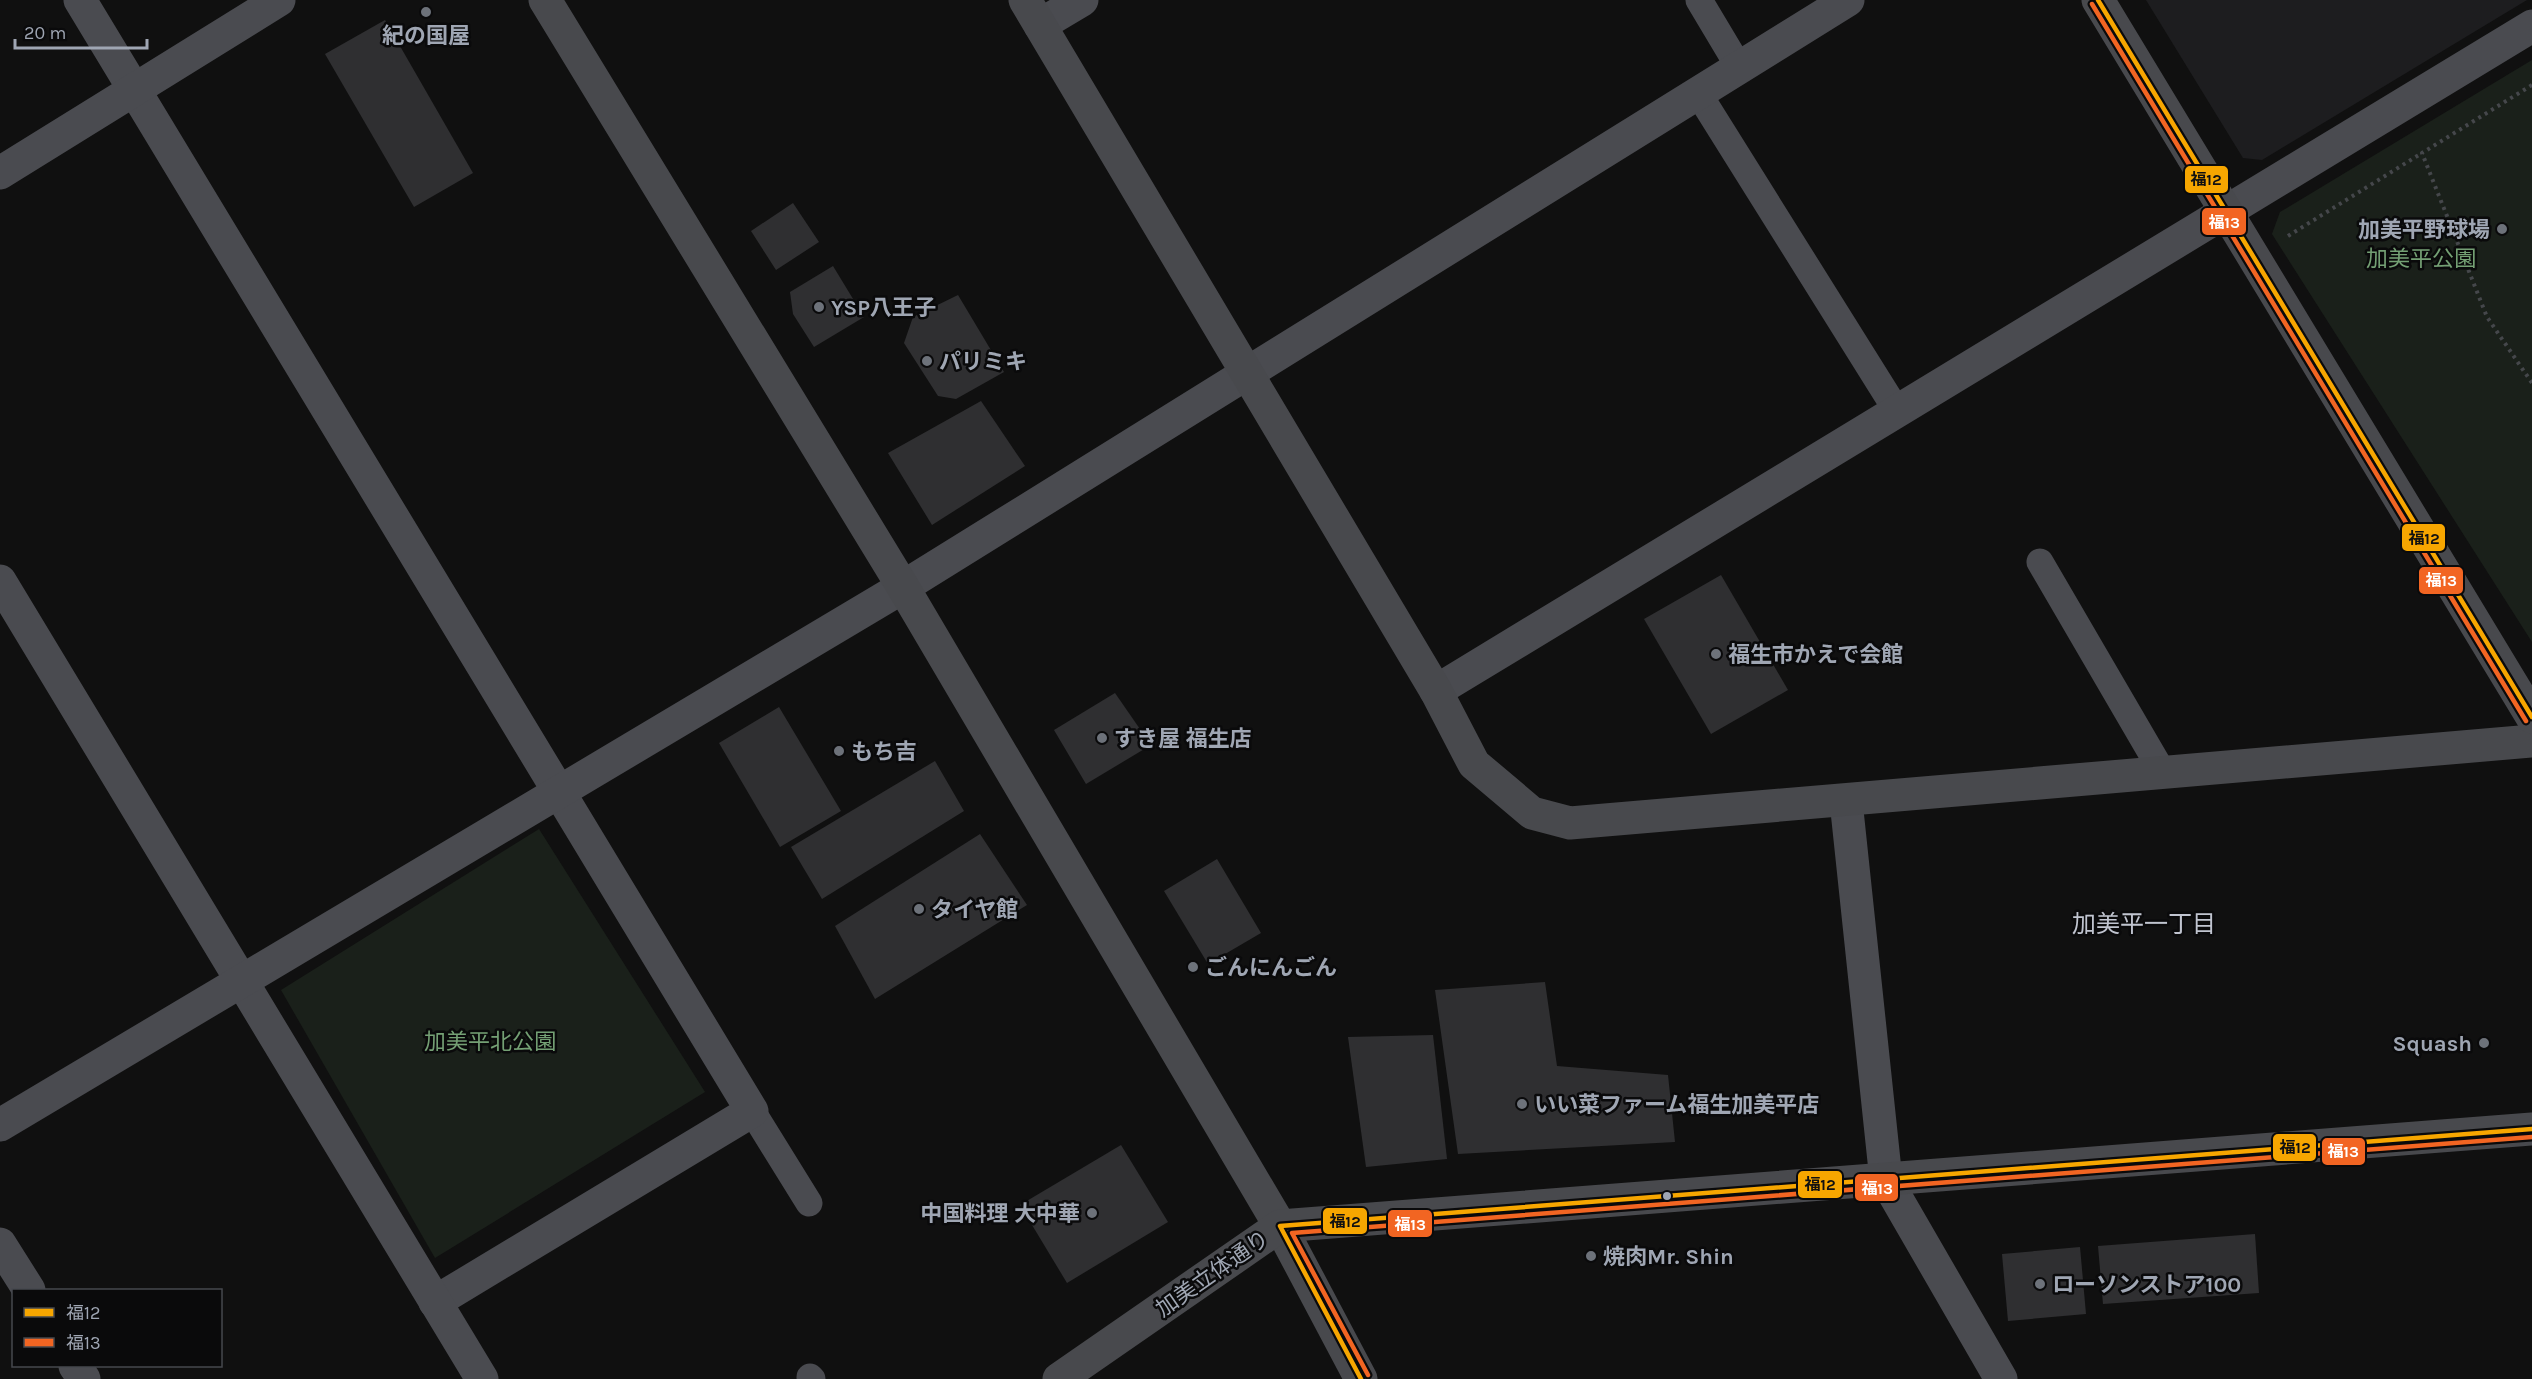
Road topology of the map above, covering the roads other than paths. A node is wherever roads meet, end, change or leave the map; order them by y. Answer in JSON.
{"nodes":[{"id":1,"x":80,"y":0,"type":"edge"},
{"id":2,"x":279,"y":0,"type":"edge"},
{"id":3,"x":545,"y":0,"type":"edge"},
{"id":4,"x":1082,"y":0,"type":"edge"},
{"id":5,"x":1699,"y":0,"type":"edge"},
{"id":6,"x":1848,"y":0,"type":"edge"},
{"id":7,"x":2098,"y":0,"type":"edge"},
{"id":8,"x":1032,"y":13,"type":"edge"},
{"id":9,"x":2532,"y":26,"type":"edge"},
{"id":10,"x":1739,"y":67,"type":"junction"},
{"id":11,"x":134,"y":90,"type":"junction"},
{"id":12,"x":1698,"y":93,"type":"junction"},
{"id":13,"x":0,"y":172,"type":"edge"},
{"id":14,"x":2226,"y":212,"type":"junction"},
{"id":15,"x":1245,"y":374,"type":"junction"},
{"id":16,"x":1897,"y":411,"type":"junction"},
{"id":17,"x":2040,"y":562,"type":"dead end"},
{"id":18,"x":0,"y":581,"type":"edge"},
{"id":19,"x":903,"y":587,"type":"junction"},
{"id":20,"x":1436,"y":691,"type":"junction"},
{"id":21,"x":2532,"y":717,"type":"edge"},
{"id":22,"x":2532,"y":741,"type":"edge"},
{"id":23,"x":2163,"y":773,"type":"junction"},
{"id":24,"x":559,"y":791,"type":"junction"},
{"id":25,"x":1846,"y":801,"type":"junction"},
{"id":26,"x":241,"y":981,"type":"junction"},
{"id":27,"x":752,"y":1111,"type":"junction"},
{"id":28,"x":0,"y":1125,"type":"edge"},
{"id":29,"x":2532,"y":1129,"type":"edge"},
{"id":30,"x":1887,"y":1180,"type":"junction"},
{"id":31,"x":809,"y":1203,"type":"dead end"},
{"id":32,"x":1281,"y":1226,"type":"junction"},
{"id":33,"x":0,"y":1244,"type":"edge"},
{"id":34,"x":28,"y":1289,"type":"edge"},
{"id":35,"x":435,"y":1302,"type":"junction"},
{"id":36,"x":482,"y":1379,"type":"edge"},
{"id":37,"x":1059,"y":1379,"type":"edge"},
{"id":38,"x":1361,"y":1379,"type":"edge"},
{"id":39,"x":2001,"y":1379,"type":"edge"}],
"edges":[{"from":1,"to":11,"type":"street"},
{"from":2,"to":11,"type":"street"},
{"from":3,"to":19,"type":"street"},
{"from":4,"to":8,"type":"street"},
{"from":5,"to":10,"type":"lane"},
{"from":6,"to":10,"type":"street"},
{"from":7,"to":14,"type":"street"},
{"from":8,"to":15,"type":"street"},
{"from":9,"to":14,"type":"street"},
{"from":10,"to":12,"type":"street"},
{"from":11,"to":13,"type":"street"},
{"from":11,"to":24,"type":"street"},
{"from":12,"to":15,"type":"street"},
{"from":12,"to":16,"type":"lane"},
{"from":14,"to":16,"type":"street"},
{"from":14,"to":21,"type":"street"},
{"from":15,"to":19,"type":"street"},
{"from":15,"to":20,"type":"street"},
{"from":16,"to":20,"type":"street"},
{"from":17,"to":23,"type":"lane"},
{"from":18,"to":26,"type":"street"},
{"from":19,"to":24,"type":"street"},
{"from":19,"to":32,"type":"street"},
{"from":20,"to":25,"type":"street"},
{"from":22,"to":23,"type":"street"},
{"from":23,"to":25,"type":"street"},
{"from":24,"to":26,"type":"street"},
{"from":24,"to":27,"type":"street"},
{"from":25,"to":30,"type":"street"},
{"from":26,"to":28,"type":"street"},
{"from":26,"to":35,"type":"street"},
{"from":27,"to":31,"type":"lane"},
{"from":27,"to":35,"type":"street"},
{"from":29,"to":30,"type":"street","name":"加美立体通り"},
{"from":30,"to":32,"type":"street","name":"加美立体通り"},
{"from":30,"to":39,"type":"street"},
{"from":32,"to":37,"type":"street","name":"加美立体通り"},
{"from":32,"to":38,"type":"street"},
{"from":33,"to":34,"type":"street"},
{"from":35,"to":36,"type":"street"}]}
